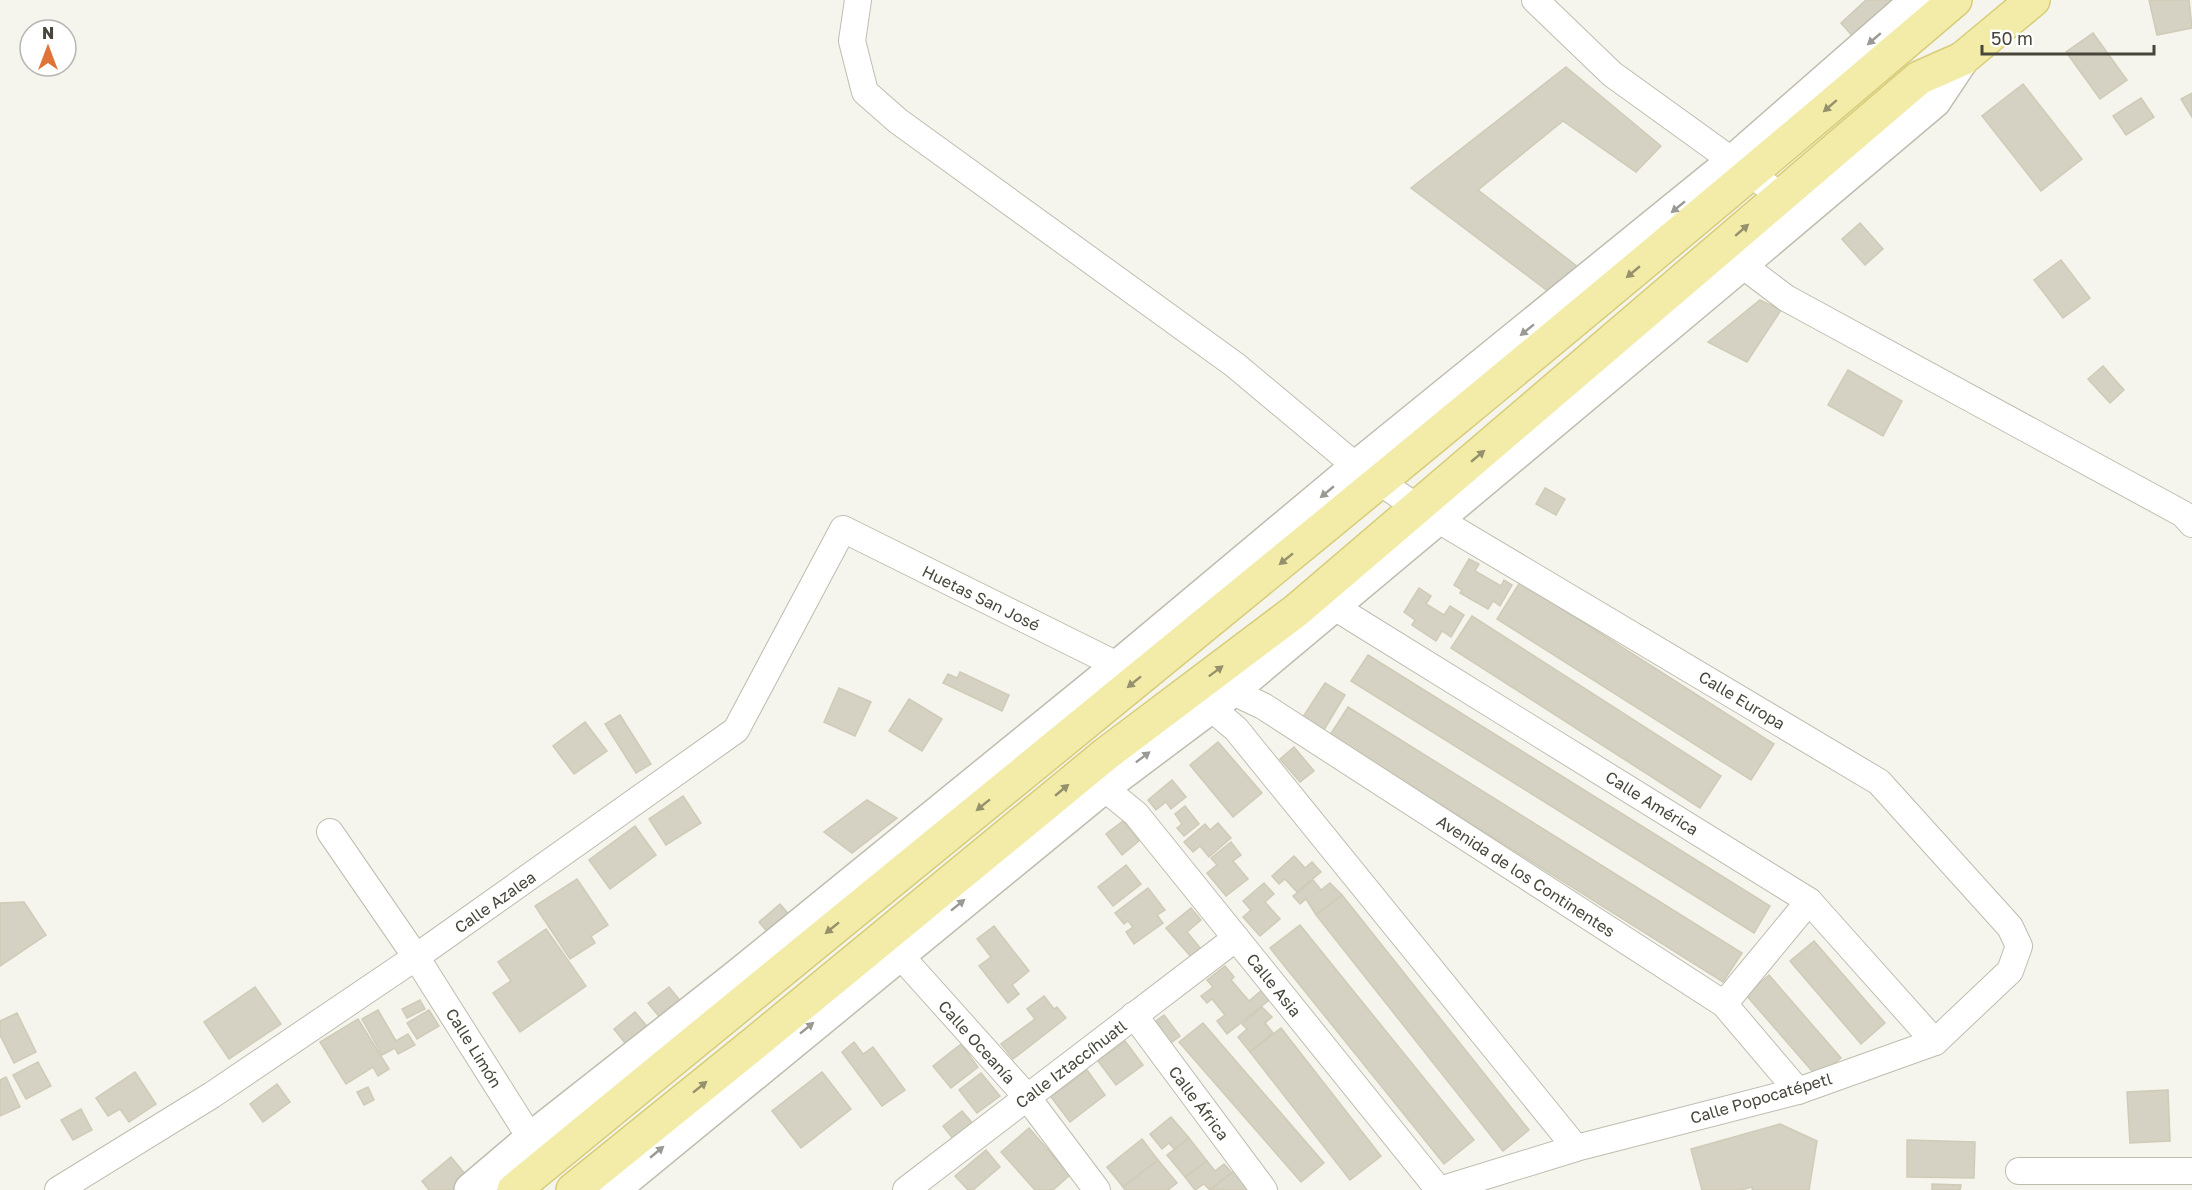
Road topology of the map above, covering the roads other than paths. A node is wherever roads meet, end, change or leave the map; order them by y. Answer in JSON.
{"nodes":[{"id":1,"x":858,"y":0,"type":"edge"},
{"id":2,"x":1535,"y":0,"type":"edge"},
{"id":3,"x":1918,"y":0,"type":"edge"},
{"id":4,"x":1955,"y":0,"type":"edge"},
{"id":5,"x":2033,"y":0,"type":"edge"},
{"id":6,"x":1962,"y":59,"type":"junction"},
{"id":7,"x":1742,"y":168,"type":"junction"},
{"id":8,"x":1781,"y":196,"type":"junction"},
{"id":9,"x":1741,"y":264,"type":"junction"},
{"id":10,"x":1369,"y":475,"type":"junction"},
{"id":11,"x":1427,"y":512,"type":"junction"},
{"id":12,"x":2192,"y":524,"type":"edge"},
{"id":13,"x":843,"y":529,"type":"joint"},
{"id":14,"x":1333,"y":606,"type":"junction"},
{"id":15,"x":1119,"y":666,"type":"junction"},
{"id":16,"x":1220,"y":699,"type":"junction"},
{"id":17,"x":1103,"y":787,"type":"junction"},
{"id":18,"x":330,"y":832,"type":"dead end"},
{"id":19,"x":1809,"y":901,"type":"junction"},
{"id":20,"x":2010,"y":927,"type":"joint"},
{"id":21,"x":1236,"y":938,"type":"junction"},
{"id":22,"x":898,"y":953,"type":"junction"},
{"id":23,"x":416,"y":957,"type":"junction"},
{"id":24,"x":1724,"y":1004,"type":"junction"},
{"id":25,"x":1134,"y":1015,"type":"junction"},
{"id":26,"x":1935,"y":1042,"type":"junction"},
{"id":27,"x":1798,"y":1091,"type":"junction"},
{"id":28,"x":1027,"y":1097,"type":"junction"},
{"id":29,"x":531,"y":1139,"type":"junction"},
{"id":30,"x":1576,"y":1148,"type":"junction"},
{"id":31,"x":2019,"y":1171,"type":"dead end"},
{"id":32,"x":2192,"y":1171,"type":"edge"},
{"id":33,"x":58,"y":1190,"type":"edge"},
{"id":34,"x":471,"y":1190,"type":"edge"},
{"id":35,"x":513,"y":1190,"type":"edge"},
{"id":36,"x":573,"y":1190,"type":"edge"},
{"id":37,"x":612,"y":1190,"type":"edge"},
{"id":38,"x":906,"y":1190,"type":"edge"},
{"id":39,"x":1097,"y":1190,"type":"edge"},
{"id":40,"x":1264,"y":1190,"type":"edge"},
{"id":41,"x":1439,"y":1190,"type":"edge"}],
"edges":[{"from":1,"to":10,"type":"street","name":"Calle Europa"},
{"from":2,"to":7,"type":"street"},
{"from":3,"to":7,"type":"street","one_way":true},
{"from":4,"to":7,"type":"main road","one_way":true},
{"from":5,"to":6,"type":"main road"},
{"from":6,"to":8,"type":"main road"},
{"from":6,"to":9,"type":"street"},
{"from":7,"to":8,"type":"street"},
{"from":7,"to":10,"type":"main road","one_way":true},
{"from":11,"to":8,"type":"main road","one_way":true},
{"from":9,"to":11,"type":"street"},
{"from":9,"to":12,"type":"street"},
{"from":10,"to":11,"type":"street","name":"Calle Europa"},
{"from":10,"to":15,"type":"street","one_way":true},
{"from":10,"to":35,"type":"main road","one_way":true},
{"from":11,"to":14,"type":"street"},
{"from":11,"to":20,"type":"street","name":"Calle Europa"},
{"from":36,"to":11,"type":"main road","one_way":true},
{"from":13,"to":15,"type":"street","name":"Huetas San José"},
{"from":13,"to":23,"type":"street","name":"Calle Azalea"},
{"from":14,"to":16,"type":"street"},
{"from":14,"to":19,"type":"street","name":"Calle América"},
{"from":15,"to":29,"type":"street"},
{"from":17,"to":16,"type":"street","one_way":true},
{"from":16,"to":24,"type":"street","name":"Avenida de los Continentes"},
{"from":16,"to":30,"type":"street"},
{"from":17,"to":21,"type":"street","name":"Calle Asia"},
{"from":22,"to":17,"type":"street","one_way":true},
{"from":18,"to":23,"type":"street","name":"Calle Limón"},
{"from":19,"to":24,"type":"street"},
{"from":19,"to":26,"type":"street","name":"Calle América"},
{"from":20,"to":26,"type":"street","name":"Calle Popocatépetl"},
{"from":21,"to":25,"type":"street","name":"Calle Iztaccíhuatl"},
{"from":21,"to":41,"type":"street","name":"Calle Asia"},
{"from":22,"to":28,"type":"street","name":"Calle Oceanía"},
{"from":37,"to":22,"type":"street","one_way":true},
{"from":23,"to":29,"type":"street","name":"Calle Limón"},
{"from":23,"to":33,"type":"street","name":"Calle Azalea"},
{"from":24,"to":27,"type":"street","name":"Avenida de los Continentes"},
{"from":25,"to":28,"type":"street","name":"Calle Iztaccíhuatl"},
{"from":25,"to":40,"type":"street","name":"Calle África"},
{"from":26,"to":27,"type":"street","name":"Calle Popocatépetl"},
{"from":27,"to":30,"type":"street","name":"Calle Popocatépetl"},
{"from":28,"to":38,"type":"street","name":"Calle Iztaccíhuatl"},
{"from":28,"to":39,"type":"street","name":"Calle Oceanía"},
{"from":29,"to":34,"type":"street"},
{"from":30,"to":41,"type":"street","name":"Calle Popocatépetl"},
{"from":31,"to":32,"type":"street"}]}
